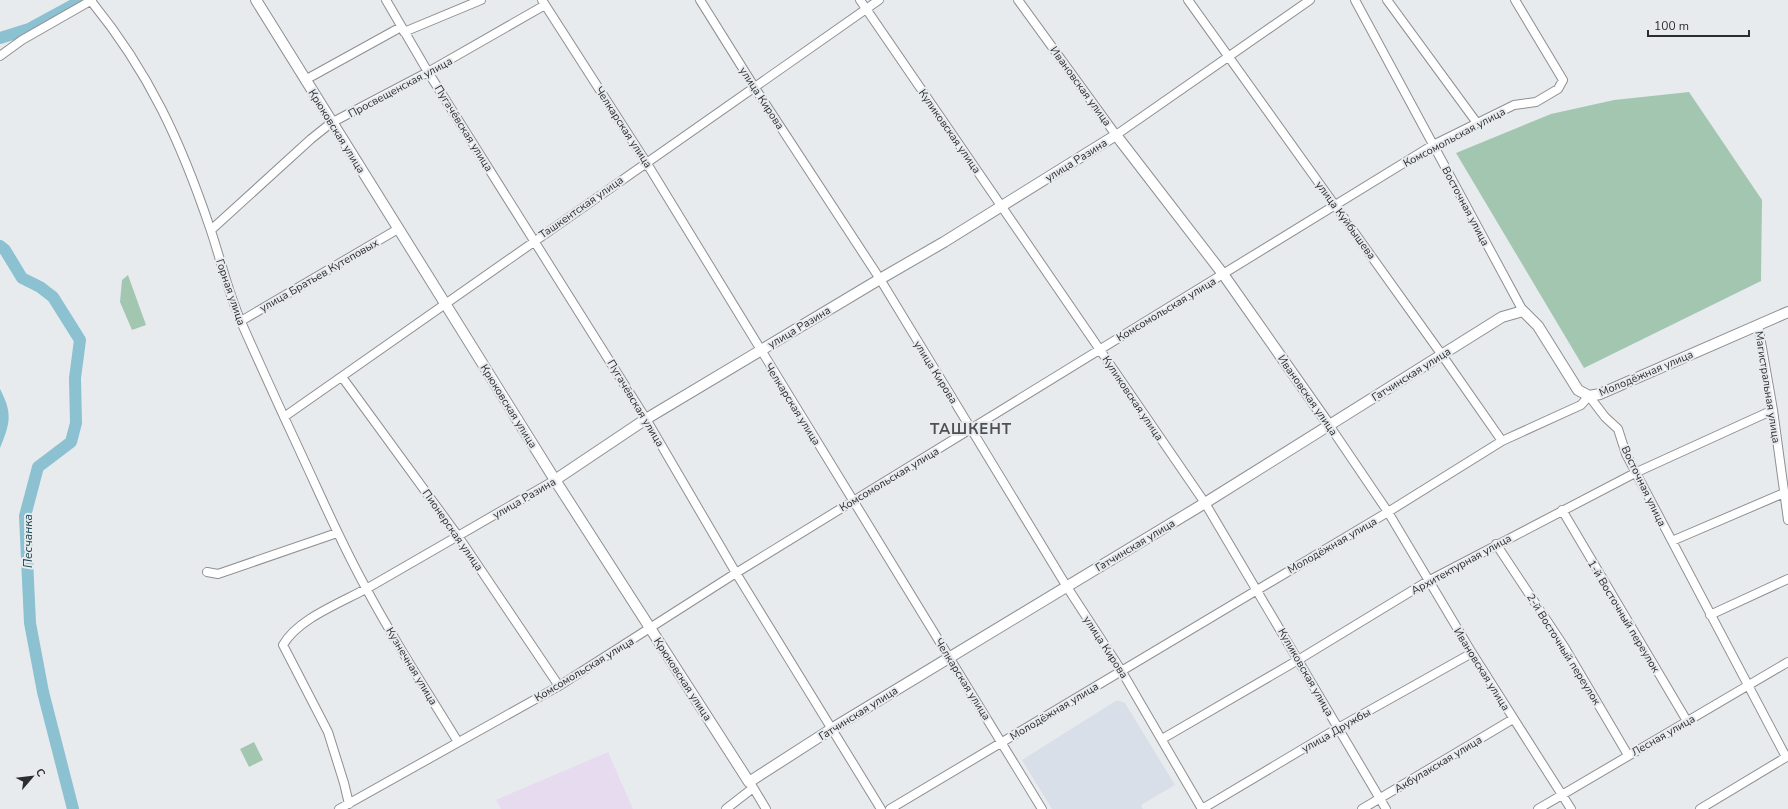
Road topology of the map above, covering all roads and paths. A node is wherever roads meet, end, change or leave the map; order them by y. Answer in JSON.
{"nodes":[{"id":1,"x":92,"y":0,"type":"edge"},
{"id":2,"x":256,"y":0,"type":"edge"},
{"id":3,"x":386,"y":0,"type":"edge"},
{"id":4,"x":481,"y":0,"type":"edge"},
{"id":5,"x":700,"y":0,"type":"edge"},
{"id":6,"x":860,"y":0,"type":"edge"},
{"id":7,"x":879,"y":0,"type":"edge"},
{"id":8,"x":1018,"y":0,"type":"edge"},
{"id":9,"x":1188,"y":0,"type":"edge"},
{"id":10,"x":1310,"y":0,"type":"edge"},
{"id":11,"x":1355,"y":0,"type":"edge"},
{"id":12,"x":1387,"y":0,"type":"edge"},
{"id":13,"x":1515,"y":0,"type":"edge"},
{"id":14,"x":543,"y":3,"type":"edge"},
{"id":15,"x":866,"y":9,"type":"junction"},
{"id":16,"x":403,"y":30,"type":"junction"},
{"id":17,"x":0,"y":56,"type":"edge"},
{"id":18,"x":1228,"y":57,"type":"junction"},
{"id":19,"x":428,"y":72,"type":"junction"},
{"id":20,"x":305,"y":80,"type":"junction"},
{"id":21,"x":755,"y":88,"type":"junction"},
{"id":22,"x":1477,"y":123,"type":"junction"},
{"id":23,"x":331,"y":124,"type":"junction"},
{"id":24,"x":1116,"y":135,"type":"junction"},
{"id":25,"x":1433,"y":145,"type":"junction"},
{"id":26,"x":646,"y":162,"type":"junction"},
{"id":27,"x":1335,"y":205,"type":"junction"},
{"id":28,"x":1002,"y":206,"type":"junction"},
{"id":29,"x":398,"y":229,"type":"junction"},
{"id":30,"x":211,"y":230,"type":"junction"},
{"id":31,"x":534,"y":240,"type":"junction"},
{"id":32,"x":1223,"y":274,"type":"junction"},
{"id":33,"x":880,"y":279,"type":"junction"},
{"id":34,"x":446,"y":305,"type":"junction"},
{"id":35,"x":1523,"y":311,"type":"junction"},
{"id":36,"x":1788,"y":312,"type":"edge"},
{"id":37,"x":241,"y":321,"type":"junction"},
{"id":38,"x":1758,"y":325,"type":"junction"},
{"id":39,"x":1100,"y":349,"type":"junction"},
{"id":40,"x":760,"y":351,"type":"junction"},
{"id":41,"x":1442,"y":355,"type":"junction"},
{"id":42,"x":342,"y":377,"type":"junction"},
{"id":43,"x":1589,"y":396,"type":"junction"},
{"id":44,"x":1773,"y":410,"type":"junction"},
{"id":45,"x":284,"y":417,"type":"junction"},
{"id":46,"x":646,"y":420,"type":"junction"},
{"id":47,"x":1329,"y":425,"type":"junction"},
{"id":48,"x":971,"y":429,"type":"junction"},
{"id":49,"x":1502,"y":441,"type":"junction"},
{"id":50,"x":1637,"y":472,"type":"junction"},
{"id":51,"x":555,"y":480,"type":"junction"},
{"id":52,"x":1784,"y":493,"type":"junction"},
{"id":53,"x":853,"y":501,"type":"junction"},
{"id":54,"x":1205,"y":503,"type":"junction"},
{"id":55,"x":1562,"y":510,"type":"junction"},
{"id":56,"x":1388,"y":512,"type":"junction"},
{"id":57,"x":1788,"y":520,"type":"edge"},
{"id":58,"x":337,"y":533,"type":"junction"},
{"id":59,"x":458,"y":536,"type":"junction"},
{"id":60,"x":1672,"y":541,"type":"junction"},
{"id":61,"x":1496,"y":544,"type":"junction"},
{"id":62,"x":207,"y":572,"type":"dead end"},
{"id":63,"x":736,"y":573,"type":"junction"},
{"id":64,"x":1788,"y":579,"type":"edge"},
{"id":65,"x":1428,"y":581,"type":"junction"},
{"id":66,"x":1067,"y":587,"type":"junction"},
{"id":67,"x":366,"y":589,"type":"junction"},
{"id":68,"x":1257,"y":589,"type":"junction"},
{"id":69,"x":1710,"y":615,"type":"junction"},
{"id":70,"x":650,"y":629,"type":"junction"},
{"id":71,"x":1472,"y":653,"type":"junction"},
{"id":72,"x":950,"y":657,"type":"junction"},
{"id":73,"x":1298,"y":660,"type":"junction"},
{"id":74,"x":1788,"y":662,"type":"edge"},
{"id":75,"x":1121,"y":670,"type":"junction"},
{"id":76,"x":1748,"y":685,"type":"junction"},
{"id":77,"x":559,"y":686,"type":"junction"},
{"id":78,"x":1513,"y":719,"type":"junction"},
{"id":79,"x":1687,"y":721,"type":"junction"},
{"id":80,"x":833,"y":728,"type":"junction"},
{"id":81,"x":1338,"y":728,"type":"junction"},
{"id":82,"x":1162,"y":739,"type":"junction"},
{"id":83,"x":458,"y":742,"type":"junction"},
{"id":84,"x":1003,"y":742,"type":"junction"},
{"id":85,"x":1628,"y":755,"type":"junction"},
{"id":86,"x":1787,"y":757,"type":"edge"},
{"id":87,"x":751,"y":785,"type":"junction"},
{"id":88,"x":1562,"y":795,"type":"junction"},
{"id":89,"x":1380,"y":798,"type":"junction"},
{"id":90,"x":349,"y":804,"type":"junction"},
{"id":91,"x":339,"y":809,"type":"edge"},
{"id":92,"x":726,"y":809,"type":"edge"},
{"id":93,"x":766,"y":809,"type":"edge"},
{"id":94,"x":881,"y":809,"type":"edge"},
{"id":95,"x":890,"y":809,"type":"edge"},
{"id":96,"x":1042,"y":809,"type":"edge"},
{"id":97,"x":1202,"y":809,"type":"edge"},
{"id":98,"x":1362,"y":809,"type":"edge"},
{"id":99,"x":1386,"y":809,"type":"edge"},
{"id":100,"x":1538,"y":809,"type":"edge"},
{"id":101,"x":1571,"y":809,"type":"edge"},
{"id":102,"x":1700,"y":809,"type":"edge"}],
"edges":[{"from":1,"to":17,"type":"street"},
{"from":1,"to":30,"type":"street","name":"Горная улица"},
{"from":2,"to":20,"type":"street","name":"Крюковская улица"},
{"from":3,"to":16,"type":"street","name":"Пугачёвская улица"},
{"from":4,"to":16,"type":"street"},
{"from":5,"to":21,"type":"street","name":"улица Кирова"},
{"from":6,"to":15,"type":"street","name":"Куликовская улица"},
{"from":7,"to":15,"type":"street","name":"Ташкентская улица"},
{"from":8,"to":24,"type":"street","name":"Ивановская улица"},
{"from":9,"to":18,"type":"street","name":"улица Куйбышева"},
{"from":10,"to":18,"type":"street","name":"улица Разина"},
{"from":11,"to":25,"type":"street","name":"Восточная улица"},
{"from":12,"to":22,"type":"street"},
{"from":13,"to":22,"type":"street","name":"Комсомольская улица"},
{"from":14,"to":19,"type":"street","name":"Просвещенская улица"},
{"from":14,"to":26,"type":"street","name":"Челкарская улица"},
{"from":15,"to":21,"type":"street","name":"Ташкентская улица"},
{"from":15,"to":28,"type":"street","name":"Куликовская улица"},
{"from":16,"to":19,"type":"street","name":"Пугачёвская улица"},
{"from":16,"to":20,"type":"street"},
{"from":18,"to":24,"type":"street","name":"улица Разина"},
{"from":18,"to":27,"type":"street","name":"улица Куйбышева"},
{"from":19,"to":23,"type":"street","name":"Просвещенская улица"},
{"from":19,"to":31,"type":"street","name":"Пугачёвская улица"},
{"from":20,"to":23,"type":"street","name":"Крюковская улица"},
{"from":21,"to":26,"type":"street","name":"Ташкентская улица"},
{"from":21,"to":33,"type":"street","name":"улица Кирова"},
{"from":22,"to":25,"type":"street","name":"Комсомольская улица"},
{"from":23,"to":29,"type":"street","name":"Крюковская улица"},
{"from":23,"to":30,"type":"street","name":"Просвещенская улица"},
{"from":24,"to":28,"type":"street","name":"улица Разина"},
{"from":24,"to":32,"type":"street","name":"Ивановская улица"},
{"from":25,"to":27,"type":"street","name":"Комсомольская улица"},
{"from":25,"to":35,"type":"street","name":"Восточная улица"},
{"from":26,"to":31,"type":"street","name":"Ташкентская улица"},
{"from":26,"to":40,"type":"street","name":"Челкарская улица"},
{"from":27,"to":32,"type":"street","name":"Комсомольская улица"},
{"from":27,"to":41,"type":"street","name":"улица Куйбышева"},
{"from":28,"to":33,"type":"street","name":"улица Разина"},
{"from":28,"to":39,"type":"street","name":"Куликовская улица"},
{"from":29,"to":34,"type":"street","name":"Крюковская улица"},
{"from":29,"to":37,"type":"street","name":"улица Братьев Кутеповых"},
{"from":30,"to":37,"type":"street","name":"Горная улица"},
{"from":31,"to":34,"type":"street","name":"Ташкентская улица"},
{"from":31,"to":46,"type":"street","name":"Пугачёвская улица"},
{"from":32,"to":39,"type":"street","name":"Комсомольская улица"},
{"from":32,"to":47,"type":"street","name":"Ивановская улица"},
{"from":33,"to":40,"type":"street","name":"улица Разина"},
{"from":33,"to":48,"type":"street","name":"улица Кирова"},
{"from":34,"to":42,"type":"street","name":"Ташкентская улица"},
{"from":34,"to":51,"type":"street","name":"Крюковская улица"},
{"from":35,"to":41,"type":"street","name":"Гатчинская улица"},
{"from":35,"to":43,"type":"street","name":"Восточная улица"},
{"from":36,"to":38,"type":"street","name":"Молодёжная улица"},
{"from":37,"to":45,"type":"street","name":"Горная улица"},
{"from":38,"to":43,"type":"street","name":"Молодёжная улица"},
{"from":38,"to":44,"type":"street","name":"Магистральная улица"},
{"from":39,"to":48,"type":"street","name":"Комсомольская улица"},
{"from":39,"to":54,"type":"street","name":"Куликовская улица"},
{"from":40,"to":46,"type":"street","name":"улица Разина"},
{"from":40,"to":53,"type":"street","name":"Челкарская улица"},
{"from":41,"to":47,"type":"street","name":"Гатчинская улица"},
{"from":41,"to":49,"type":"street","name":"улица Куйбышева"},
{"from":42,"to":45,"type":"street","name":"Ташкентская улица"},
{"from":42,"to":59,"type":"street","name":"Пионерская улица"},
{"from":43,"to":49,"type":"street","name":"Молодёжная улица"},
{"from":43,"to":50,"type":"street","name":"Восточная улица"},
{"from":44,"to":50,"type":"street","name":"Архитектурная улица"},
{"from":44,"to":52,"type":"street","name":"Магистральная улица"},
{"from":45,"to":58,"type":"street","name":"Горная улица"},
{"from":46,"to":51,"type":"street","name":"улица Разина"},
{"from":46,"to":63,"type":"street","name":"Пугачёвская улица"},
{"from":47,"to":54,"type":"street","name":"Гатчинская улица"},
{"from":47,"to":56,"type":"street","name":"Ивановская улица"},
{"from":48,"to":53,"type":"street","name":"Комсомольская улица"},
{"from":48,"to":66,"type":"street","name":"улица Кирова"},
{"from":49,"to":56,"type":"street","name":"Молодёжная улица"},
{"from":50,"to":55,"type":"street","name":"Архитектурная улица"},
{"from":50,"to":60,"type":"street","name":"Восточная улица"},
{"from":51,"to":59,"type":"street","name":"улица Разина"},
{"from":51,"to":70,"type":"street","name":"Крюковская улица"},
{"from":52,"to":57,"type":"street","name":"Магистральная улица"},
{"from":52,"to":60,"type":"street"},
{"from":53,"to":63,"type":"street","name":"Комсомольская улица"},
{"from":53,"to":72,"type":"street","name":"Челкарская улица"},
{"from":54,"to":66,"type":"street","name":"Гатчинская улица"},
{"from":54,"to":68,"type":"street","name":"Куликовская улица"},
{"from":55,"to":61,"type":"street","name":"Архитектурная улица"},
{"from":55,"to":79,"type":"street","name":"1-й Восточный переулок"},
{"from":56,"to":65,"type":"street","name":"Ивановская улица"},
{"from":56,"to":68,"type":"street","name":"Молодёжная улица"},
{"from":58,"to":62,"type":"street"},
{"from":58,"to":67,"type":"street","name":"Горная улица"},
{"from":59,"to":67,"type":"street","name":"улица Разина"},
{"from":59,"to":77,"type":"street","name":"Пионерская улица"},
{"from":60,"to":69,"type":"street","name":"Восточная улица"},
{"from":61,"to":65,"type":"street","name":"Архитектурная улица"},
{"from":61,"to":85,"type":"street","name":"2-й Восточный переулок"},
{"from":63,"to":70,"type":"street","name":"Комсомольская улица"},
{"from":63,"to":80,"type":"street","name":"Пугачёвская улица"},
{"from":64,"to":69,"type":"street"},
{"from":65,"to":71,"type":"street","name":"Ивановская улица"},
{"from":65,"to":73,"type":"street","name":"Архитектурная улица"},
{"from":66,"to":72,"type":"street","name":"Гатчинская улица"},
{"from":66,"to":75,"type":"street","name":"улица Кирова"},
{"from":67,"to":83,"type":"street","name":"Кузнечная улица"},
{"from":67,"to":90,"type":"street","name":"улица Разина"},
{"from":68,"to":73,"type":"street","name":"Куликовская улица"},
{"from":68,"to":75,"type":"street","name":"Молодёжная улица"},
{"from":69,"to":76,"type":"street","name":"Восточная улица"},
{"from":70,"to":77,"type":"street","name":"Комсомольская улица"},
{"from":70,"to":87,"type":"street","name":"Крюковская улица"},
{"from":71,"to":78,"type":"street","name":"Ивановская улица"},
{"from":71,"to":81,"type":"street","name":"улица Дружбы"},
{"from":72,"to":80,"type":"street","name":"Гатчинская улица"},
{"from":72,"to":84,"type":"street","name":"Челкарская улица"},
{"from":73,"to":81,"type":"street","name":"Куликовская улица"},
{"from":73,"to":82,"type":"street","name":"Архитектурная улица"},
{"from":74,"to":76,"type":"street","name":"Лесная улица"},
{"from":75,"to":82,"type":"street","name":"улица Кирова"},
{"from":75,"to":84,"type":"street","name":"Молодёжная улица"},
{"from":76,"to":79,"type":"street","name":"Лесная улица"},
{"from":76,"to":86,"type":"street","name":"Восточная улица"},
{"from":77,"to":83,"type":"street","name":"Комсомольская улица"},
{"from":78,"to":88,"type":"street","name":"Ивановская улица"},
{"from":78,"to":89,"type":"street","name":"Акбулакская улица"},
{"from":79,"to":85,"type":"street","name":"Лесная улица"},
{"from":80,"to":87,"type":"street","name":"Гатчинская улица"},
{"from":80,"to":94,"type":"street","name":"Пугачёвская улица"},
{"from":81,"to":89,"type":"street","name":"Куликовская улица"},
{"from":81,"to":97,"type":"street","name":"улица Дружбы"},
{"from":82,"to":97,"type":"street","name":"улица Кирова"},
{"from":83,"to":90,"type":"street","name":"Комсомольская улица"},
{"from":84,"to":95,"type":"street","name":"Молодёжная улица"},
{"from":84,"to":96,"type":"street","name":"Челкарская улица"},
{"from":85,"to":88,"type":"street","name":"Лесная улица"},
{"from":86,"to":102,"type":"street"},
{"from":87,"to":92,"type":"street","name":"Гатчинская улица"},
{"from":87,"to":93,"type":"street","name":"Крюковская улица"},
{"from":88,"to":100,"type":"street","name":"Лесная улица"},
{"from":88,"to":101,"type":"street","name":"Ивановская улица"},
{"from":89,"to":98,"type":"street","name":"Акбулакская улица"},
{"from":89,"to":99,"type":"street","name":"Куликовская улица"},
{"from":90,"to":91,"type":"street","name":"Комсомольская улица"}]}
